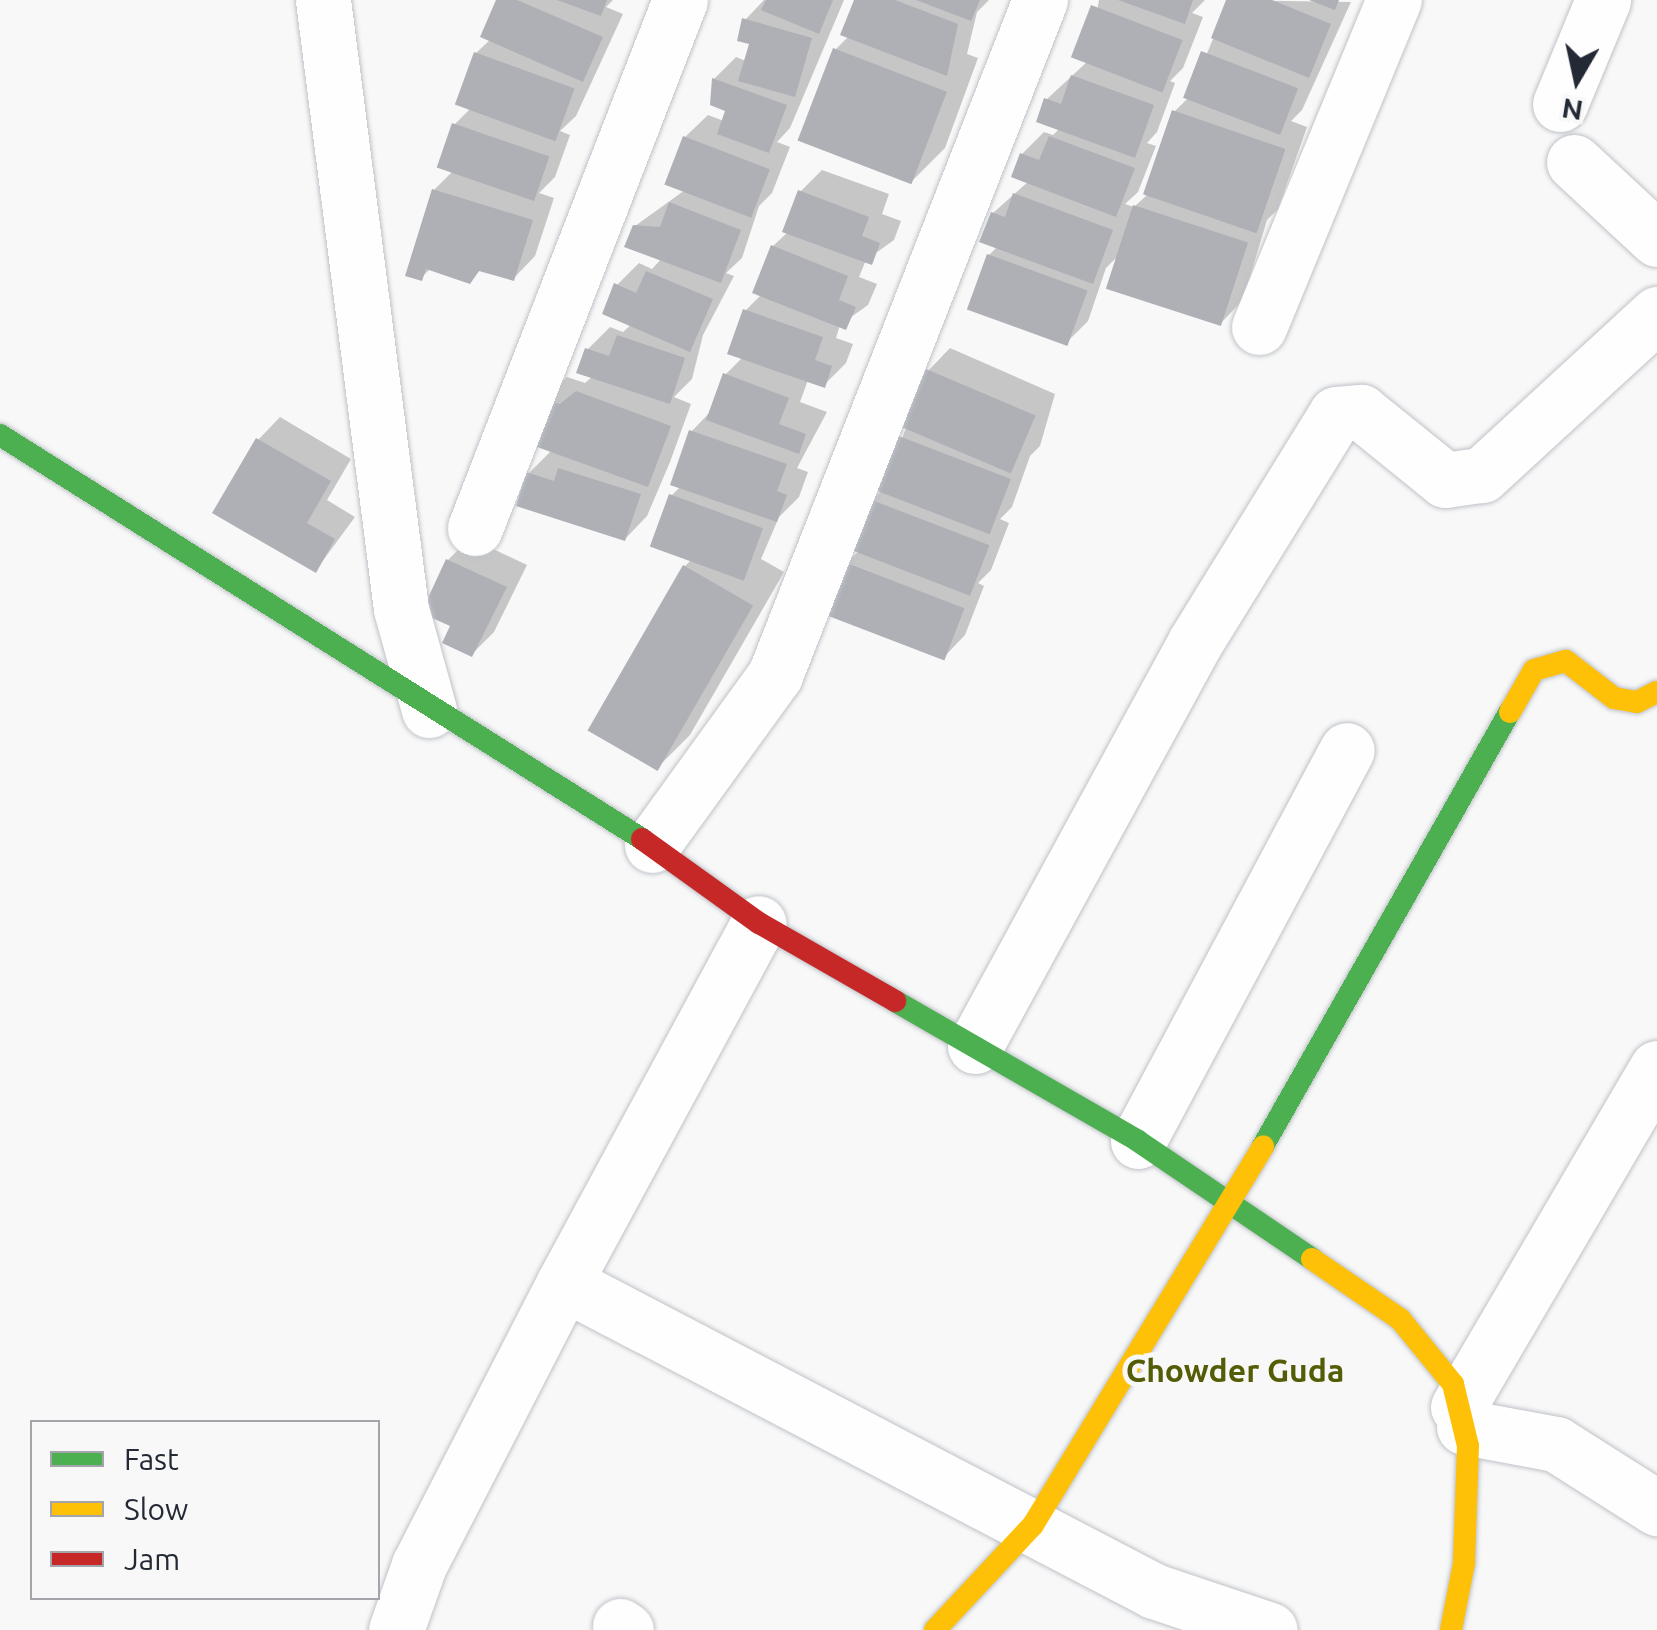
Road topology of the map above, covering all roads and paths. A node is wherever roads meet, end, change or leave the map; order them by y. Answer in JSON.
{"nodes":[{"id":1,"x":322,"y":0,"type":"edge"},
{"id":2,"x":680,"y":0,"type":"edge"},
{"id":3,"x":1040,"y":0,"type":"edge"},
{"id":4,"x":1394,"y":0,"type":"edge"},
{"id":5,"x":1603,"y":0,"type":"edge"},
{"id":6,"x":1560,"y":104,"type":"dead end"},
{"id":7,"x":1574,"y":162,"type":"dead end"},
{"id":8,"x":1657,"y":239,"type":"edge"},
{"id":9,"x":1657,"y":314,"type":"edge"},
{"id":10,"x":1259,"y":326,"type":"dead end"},
{"id":11,"x":0,"y":434,"type":"edge"},
{"id":12,"x":475,"y":528,"type":"dead end"},
{"id":13,"x":1657,"y":692,"type":"edge"},
{"id":14,"x":429,"y":710,"type":"junction"},
{"id":15,"x":1347,"y":750,"type":"dead end"},
{"id":16,"x":652,"y":845,"type":"junction"},
{"id":17,"x":759,"y":924,"type":"junction"},
{"id":18,"x":975,"y":1046,"type":"junction"},
{"id":19,"x":1657,"y":1068,"type":"edge"},
{"id":20,"x":1138,"y":1141,"type":"junction"},
{"id":21,"x":1230,"y":1204,"type":"junction"},
{"id":22,"x":564,"y":1283,"type":"junction"},
{"id":23,"x":1461,"y":1417,"type":"junction"},
{"id":24,"x":1657,"y":1508,"type":"edge"},
{"id":25,"x":1034,"y":1525,"type":"junction"},
{"id":26,"x":1147,"y":1610,"type":"edge"},
{"id":27,"x":396,"y":1630,"type":"edge"},
{"id":28,"x":935,"y":1630,"type":"edge"},
{"id":29,"x":1270,"y":1630,"type":"edge"},
{"id":30,"x":1451,"y":1630,"type":"edge"}],
"edges":[{"from":1,"to":14,"type":"street"},
{"from":2,"to":12,"type":"street"},
{"from":3,"to":16,"type":"street"},
{"from":4,"to":10,"type":"street"},
{"from":5,"to":6,"type":"street"},
{"from":7,"to":8,"type":"street"},
{"from":9,"to":18,"type":"street"},
{"from":11,"to":14,"type":"street"},
{"from":13,"to":21,"type":"street"},
{"from":14,"to":16,"type":"street"},
{"from":15,"to":20,"type":"street"},
{"from":16,"to":17,"type":"street"},
{"from":17,"to":18,"type":"street"},
{"from":17,"to":22,"type":"street"},
{"from":18,"to":20,"type":"street"},
{"from":19,"to":23,"type":"street"},
{"from":20,"to":21,"type":"street"},
{"from":21,"to":23,"type":"street"},
{"from":21,"to":25,"type":"street"},
{"from":22,"to":25,"type":"street"},
{"from":22,"to":27,"type":"street"},
{"from":23,"to":24,"type":"street"},
{"from":23,"to":30,"type":"street"},
{"from":25,"to":26,"type":"street"},
{"from":25,"to":28,"type":"street"},
{"from":26,"to":29,"type":"street"}]}
